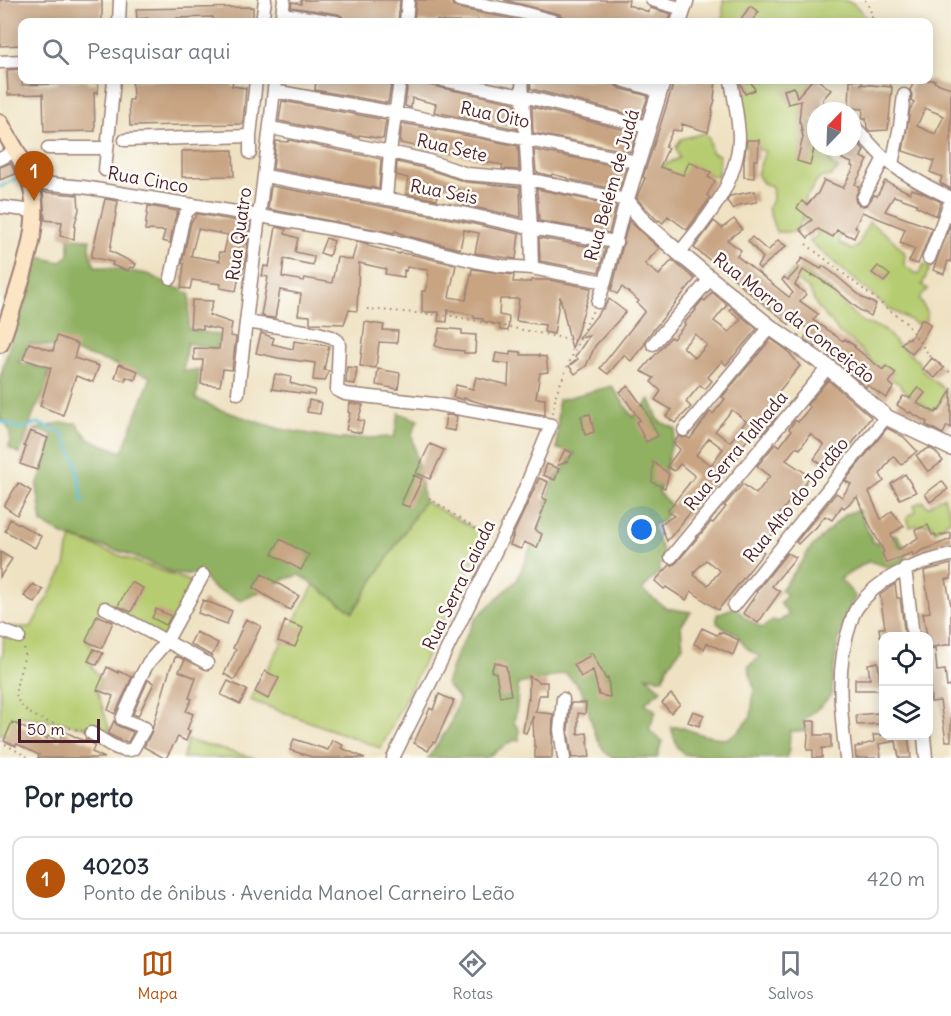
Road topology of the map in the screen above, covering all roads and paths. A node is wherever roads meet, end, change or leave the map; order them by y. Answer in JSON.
{"nodes":[{"id":1,"x":120,"y":0,"type":"edge"},
{"id":2,"x":265,"y":0,"type":"edge"},
{"id":3,"x":284,"y":0,"type":"edge"},
{"id":4,"x":408,"y":0,"type":"edge"},
{"id":5,"x":459,"y":0,"type":"edge"},
{"id":6,"x":652,"y":0,"type":"edge"},
{"id":7,"x":865,"y":0,"type":"edge"},
{"id":8,"x":683,"y":10,"type":"edge"},
{"id":9,"x":521,"y":17,"type":"edge"},
{"id":10,"x":119,"y":18,"type":"edge"},
{"id":11,"x":263,"y":18,"type":"edge"},
{"id":12,"x":281,"y":18,"type":"edge"},
{"id":13,"x":406,"y":18,"type":"edge"},
{"id":14,"x":872,"y":18,"type":"edge"},
{"id":15,"x":18,"y":61,"type":"edge"},
{"id":16,"x":0,"y":62,"type":"edge"},
{"id":17,"x":114,"y":84,"type":"edge"},
{"id":18,"x":256,"y":84,"type":"edge"},
{"id":19,"x":400,"y":84,"type":"edge"},
{"id":20,"x":463,"y":84,"type":"edge"},
{"id":21,"x":522,"y":84,"type":"edge"},
{"id":22,"x":732,"y":84,"type":"edge"},
{"id":23,"x":888,"y":84,"type":"edge"},
{"id":24,"x":275,"y":85,"type":"edge"},
{"id":25,"x":661,"y":85,"type":"edge"},
{"id":26,"x":904,"y":95,"type":"joint"},
{"id":27,"x":523,"y":96,"type":"junction"},
{"id":28,"x":396,"y":113,"type":"junction"},
{"id":29,"x":0,"y":123,"type":"edge"},
{"id":30,"x":648,"y":127,"type":"junction"},
{"id":31,"x":271,"y":128,"type":"junction"},
{"id":32,"x":861,"y":133,"type":"edge"},
{"id":33,"x":250,"y":136,"type":"junction"},
{"id":34,"x":125,"y":140,"type":"dead end"},
{"id":35,"x":526,"y":140,"type":"junction"},
{"id":36,"x":48,"y":148,"type":"dead end"},
{"id":37,"x":106,"y":148,"type":"junction"},
{"id":38,"x":15,"y":151,"type":"junction"},
{"id":39,"x":390,"y":152,"type":"junction"},
{"id":40,"x":250,"y":153,"type":"dead end"},
{"id":41,"x":0,"y":159,"type":"edge"},
{"id":42,"x":888,"y":161,"type":"junction"},
{"id":43,"x":638,"y":162,"type":"junction"},
{"id":44,"x":105,"y":170,"type":"dead end"},
{"id":45,"x":265,"y":177,"type":"junction"},
{"id":46,"x":528,"y":179,"type":"junction"},
{"id":47,"x":30,"y":182,"type":"junction"},
{"id":48,"x":863,"y":198,"type":"dead end"},
{"id":49,"x":386,"y":199,"type":"junction"},
{"id":50,"x":951,"y":199,"type":"edge"},
{"id":51,"x":626,"y":200,"type":"junction"},
{"id":52,"x":193,"y":206,"type":"junction"},
{"id":53,"x":0,"y":207,"type":"edge"},
{"id":54,"x":34,"y":211,"type":"junction"},
{"id":55,"x":260,"y":216,"type":"junction"},
{"id":56,"x":531,"y":228,"type":"junction"},
{"id":57,"x":616,"y":242,"type":"junction"},
{"id":58,"x":806,"y":244,"type":"dead end"},
{"id":59,"x":679,"y":253,"type":"junction"},
{"id":60,"x":929,"y":258,"type":"dead end"},
{"id":61,"x":532,"y":268,"type":"junction"},
{"id":62,"x":171,"y":278,"type":"dead end"},
{"id":63,"x":711,"y":278,"type":"junction"},
{"id":64,"x":605,"y":282,"type":"junction"},
{"id":65,"x":597,"y":302,"type":"joint"},
{"id":66,"x":367,"y":309,"type":"dead end"},
{"id":67,"x":5,"y":315,"type":"edge"},
{"id":68,"x":246,"y":322,"type":"junction"},
{"id":69,"x":770,"y":327,"type":"junction"},
{"id":70,"x":579,"y":341,"type":"junction"},
{"id":71,"x":0,"y":344,"type":"edge"},
{"id":72,"x":653,"y":344,"type":"dead end"},
{"id":73,"x":828,"y":367,"type":"junction"},
{"id":74,"x":951,"y":374,"type":"edge"},
{"id":75,"x":238,"y":393,"type":"dead end"},
{"id":76,"x":886,"y":417,"type":"junction"},
{"id":77,"x":551,"y":425,"type":"junction"},
{"id":78,"x":684,"y":430,"type":"dead end"},
{"id":79,"x":951,"y":448,"type":"edge"},
{"id":80,"x":429,"y":498,"type":"dead end"},
{"id":81,"x":499,"y":544,"type":"junction"},
{"id":82,"x":951,"y":555,"type":"edge"},
{"id":83,"x":671,"y":557,"type":"dead end"},
{"id":84,"x":905,"y":568,"type":"junction"},
{"id":85,"x":202,"y":575,"type":"dead end"},
{"id":86,"x":734,"y":606,"type":"dead end"},
{"id":87,"x":105,"y":608,"type":"dead end"},
{"id":88,"x":0,"y":630,"type":"edge"},
{"id":89,"x":913,"y":632,"type":"edge"},
{"id":90,"x":19,"y":637,"type":"joint"},
{"id":91,"x":166,"y":642,"type":"junction"},
{"id":92,"x":207,"y":663,"type":"dead end"},
{"id":93,"x":563,"y":699,"type":"dead end"},
{"id":94,"x":91,"y":733,"type":"joint"},
{"id":95,"x":924,"y":740,"type":"edge"},
{"id":96,"x":0,"y":741,"type":"edge"},
{"id":97,"x":29,"y":758,"type":"edge"},
{"id":98,"x":393,"y":758,"type":"edge"},
{"id":99,"x":564,"y":758,"type":"edge"},
{"id":100,"x":846,"y":758,"type":"edge"},
{"id":101,"x":926,"y":758,"type":"edge"}],
"edges":[{"from":1,"to":10,"type":"street"},
{"from":2,"to":11,"type":"street"},
{"from":3,"to":12,"type":"street"},
{"from":4,"to":13,"type":"street"},
{"from":5,"to":9,"type":"street"},
{"from":6,"to":8,"type":"street"},
{"from":7,"to":14,"type":"path"},
{"from":15,"to":16,"type":"street"},
{"from":17,"to":37,"type":"street"},
{"from":18,"to":33,"type":"street"},
{"from":19,"to":28,"type":"street"},
{"from":20,"to":27,"type":"street"},
{"from":21,"to":27,"type":"street"},
{"from":22,"to":59,"type":"street"},
{"from":23,"to":26,"type":"path"},
{"from":24,"to":28,"type":"street","name":"Rua Oito"},
{"from":24,"to":31,"type":"street","name":"Rua Quatro"},
{"from":25,"to":30,"type":"street","name":"Rua Belém de Judá"},
{"from":26,"to":42,"type":"street"},
{"from":27,"to":30,"type":"street"},
{"from":27,"to":35,"type":"street"},
{"from":28,"to":35,"type":"street","name":"Rua Oito"},
{"from":28,"to":39,"type":"street"},
{"from":29,"to":38,"type":"main road"},
{"from":30,"to":43,"type":"street","name":"Rua Belém de Judá"},
{"from":31,"to":39,"type":"street","name":"Rua Sete"},
{"from":31,"to":45,"type":"street","name":"Rua Quatro"},
{"from":32,"to":42,"type":"street"},
{"from":33,"to":34,"type":"street"},
{"from":33,"to":40,"type":"street"},
{"from":35,"to":43,"type":"street","name":"Rua Oito"},
{"from":35,"to":46,"type":"street"},
{"from":36,"to":37,"type":"street"},
{"from":37,"to":44,"type":"street"},
{"from":38,"to":41,"type":"street"},
{"from":38,"to":47,"type":"main road"},
{"from":39,"to":46,"type":"street","name":"Rua Sete"},
{"from":39,"to":49,"type":"street"},
{"from":42,"to":48,"type":"street"},
{"from":42,"to":50,"type":"street"},
{"from":43,"to":51,"type":"street","name":"Rua Belém de Judá"},
{"from":45,"to":49,"type":"street","name":"Rua Seis"},
{"from":45,"to":55,"type":"street","name":"Rua Quatro"},
{"from":46,"to":51,"type":"street","name":"Rua Sete"},
{"from":46,"to":56,"type":"street"},
{"from":47,"to":52,"type":"street","name":"Rua Cinco"},
{"from":47,"to":54,"type":"main road"},
{"from":49,"to":56,"type":"street","name":"Rua Seis"},
{"from":50,"to":60,"type":"street"},
{"from":51,"to":57,"type":"street","name":"Rua Belém de Judá"},
{"from":51,"to":59,"type":"street","name":"Rua Morro da Conceição"},
{"from":52,"to":55,"type":"street","name":"Rua Cinco"},
{"from":52,"to":62,"type":"street"},
{"from":53,"to":54,"type":"street"},
{"from":54,"to":67,"type":"main road"},
{"from":55,"to":61,"type":"street","name":"Rua Cinco"},
{"from":55,"to":68,"type":"street","name":"Rua Quatro"},
{"from":56,"to":57,"type":"street","name":"Rua Seis"},
{"from":56,"to":61,"type":"street"},
{"from":57,"to":64,"type":"street","name":"Rua Belém de Judá"},
{"from":58,"to":74,"type":"path"},
{"from":59,"to":63,"type":"street","name":"Rua Morro da Conceição"},
{"from":61,"to":64,"type":"street"},
{"from":63,"to":69,"type":"street","name":"Rua Morro da Conceição"},
{"from":63,"to":72,"type":"street"},
{"from":64,"to":65,"type":"street","name":"Rua Belém de Judá"},
{"from":65,"to":70,"type":"path"},
{"from":66,"to":70,"type":"path"},
{"from":67,"to":71,"type":"main road"},
{"from":68,"to":75,"type":"street","name":"Rua Quatro"},
{"from":68,"to":77,"type":"street"},
{"from":69,"to":73,"type":"street","name":"Rua Morro da Conceição"},
{"from":69,"to":78,"type":"street"},
{"from":70,"to":77,"type":"path"},
{"from":73,"to":76,"type":"street","name":"Rua Morro da Conceição"},
{"from":73,"to":83,"type":"street","name":"Rua Serra Talhada"},
{"from":76,"to":79,"type":"street","name":"Rua Morro da Conceição"},
{"from":76,"to":86,"type":"street","name":"Rua Alto do Jordão"},
{"from":77,"to":81,"type":"street","name":"Rua Serra Caiada"},
{"from":80,"to":81,"type":"path"},
{"from":81,"to":98,"type":"street","name":"Rua Serra Caiada"},
{"from":82,"to":84,"type":"street"},
{"from":84,"to":89,"type":"street"},
{"from":84,"to":100,"type":"street"},
{"from":85,"to":91,"type":"street"},
{"from":87,"to":91,"type":"street"},
{"from":88,"to":90,"type":"street"},
{"from":90,"to":94,"type":"path"},
{"from":91,"to":92,"type":"street"},
{"from":91,"to":94,"type":"street"},
{"from":93,"to":99,"type":"street"},
{"from":95,"to":101,"type":"street"},
{"from":96,"to":97,"type":"path"}]}
